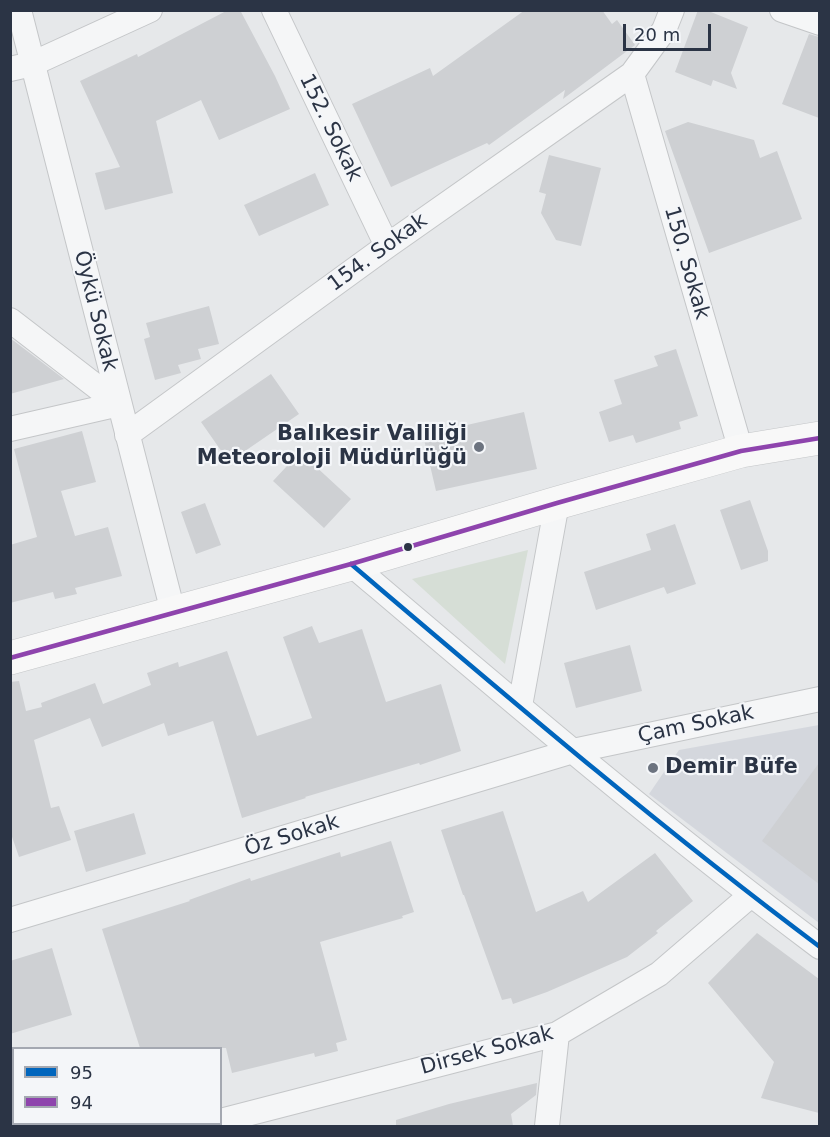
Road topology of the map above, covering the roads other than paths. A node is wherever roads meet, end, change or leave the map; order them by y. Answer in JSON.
{"nodes":[{"id":1,"x":19,"y":10,"type":"edge"},
{"id":2,"x":150,"y":10,"type":"edge"},
{"id":3,"x":274,"y":10,"type":"edge"},
{"id":4,"x":672,"y":10,"type":"edge"},
{"id":5,"x":786,"y":11,"type":"edge"},
{"id":6,"x":819,"y":23,"type":"edge"},
{"id":7,"x":21,"y":66,"type":"edge"},
{"id":8,"x":632,"y":74,"type":"junction"},
{"id":9,"x":387,"y":246,"type":"junction"},
{"id":10,"x":10,"y":320,"type":"edge"},
{"id":11,"x":119,"y":404,"type":"junction"},
{"id":12,"x":10,"y":429,"type":"edge"},
{"id":13,"x":127,"y":435,"type":"junction"},
{"id":14,"x":819,"y":438,"type":"edge"},
{"id":15,"x":741,"y":451,"type":"junction"},
{"id":16,"x":557,"y":503,"type":"junction"},
{"id":17,"x":351,"y":564,"type":"junction"},
{"id":18,"x":173,"y":612,"type":"junction"},
{"id":19,"x":10,"y":658,"type":"edge"},
{"id":20,"x":819,"y":699,"type":"edge"},
{"id":21,"x":520,"y":706,"type":"junction"},
{"id":22,"x":573,"y":751,"type":"junction"},
{"id":23,"x":751,"y":895,"type":"junction"},
{"id":24,"x":10,"y":920,"type":"edge"},
{"id":25,"x":819,"y":947,"type":"edge"},
{"id":26,"x":557,"y":1034,"type":"junction"},
{"id":27,"x":222,"y":1122,"type":"edge"},
{"id":28,"x":547,"y":1126,"type":"edge"}],
"edges":[{"from":1,"to":7,"type":"street","name":"Öykü Sokak"},
{"from":2,"to":7,"type":"street"},
{"from":3,"to":9,"type":"street","name":"152. Sokak"},
{"from":4,"to":8,"type":"street","name":"154. Sokak"},
{"from":5,"to":6,"type":"street"},
{"from":7,"to":11,"type":"street","name":"Öykü Sokak"},
{"from":8,"to":9,"type":"street","name":"154. Sokak"},
{"from":8,"to":15,"type":"street","name":"150. Sokak"},
{"from":9,"to":13,"type":"street","name":"154. Sokak"},
{"from":10,"to":11,"type":"street"},
{"from":11,"to":12,"type":"street"},
{"from":11,"to":13,"type":"street","name":"Öykü Sokak"},
{"from":13,"to":18,"type":"street","name":"Öykü Sokak"},
{"from":14,"to":15,"type":"main road"},
{"from":15,"to":16,"type":"main road"},
{"from":16,"to":17,"type":"main road"},
{"from":16,"to":21,"type":"street"},
{"from":17,"to":18,"type":"main road"},
{"from":17,"to":21,"type":"street"},
{"from":18,"to":19,"type":"main road"},
{"from":20,"to":22,"type":"street","name":"Çam Sokak"},
{"from":21,"to":22,"type":"street"},
{"from":22,"to":23,"type":"street"},
{"from":22,"to":24,"type":"street","name":"Öz Sokak"},
{"from":23,"to":25,"type":"street"},
{"from":23,"to":26,"type":"street","name":"Dirsek Sokak"},
{"from":26,"to":27,"type":"street","name":"Dirsek Sokak"},
{"from":26,"to":28,"type":"street"}]}
